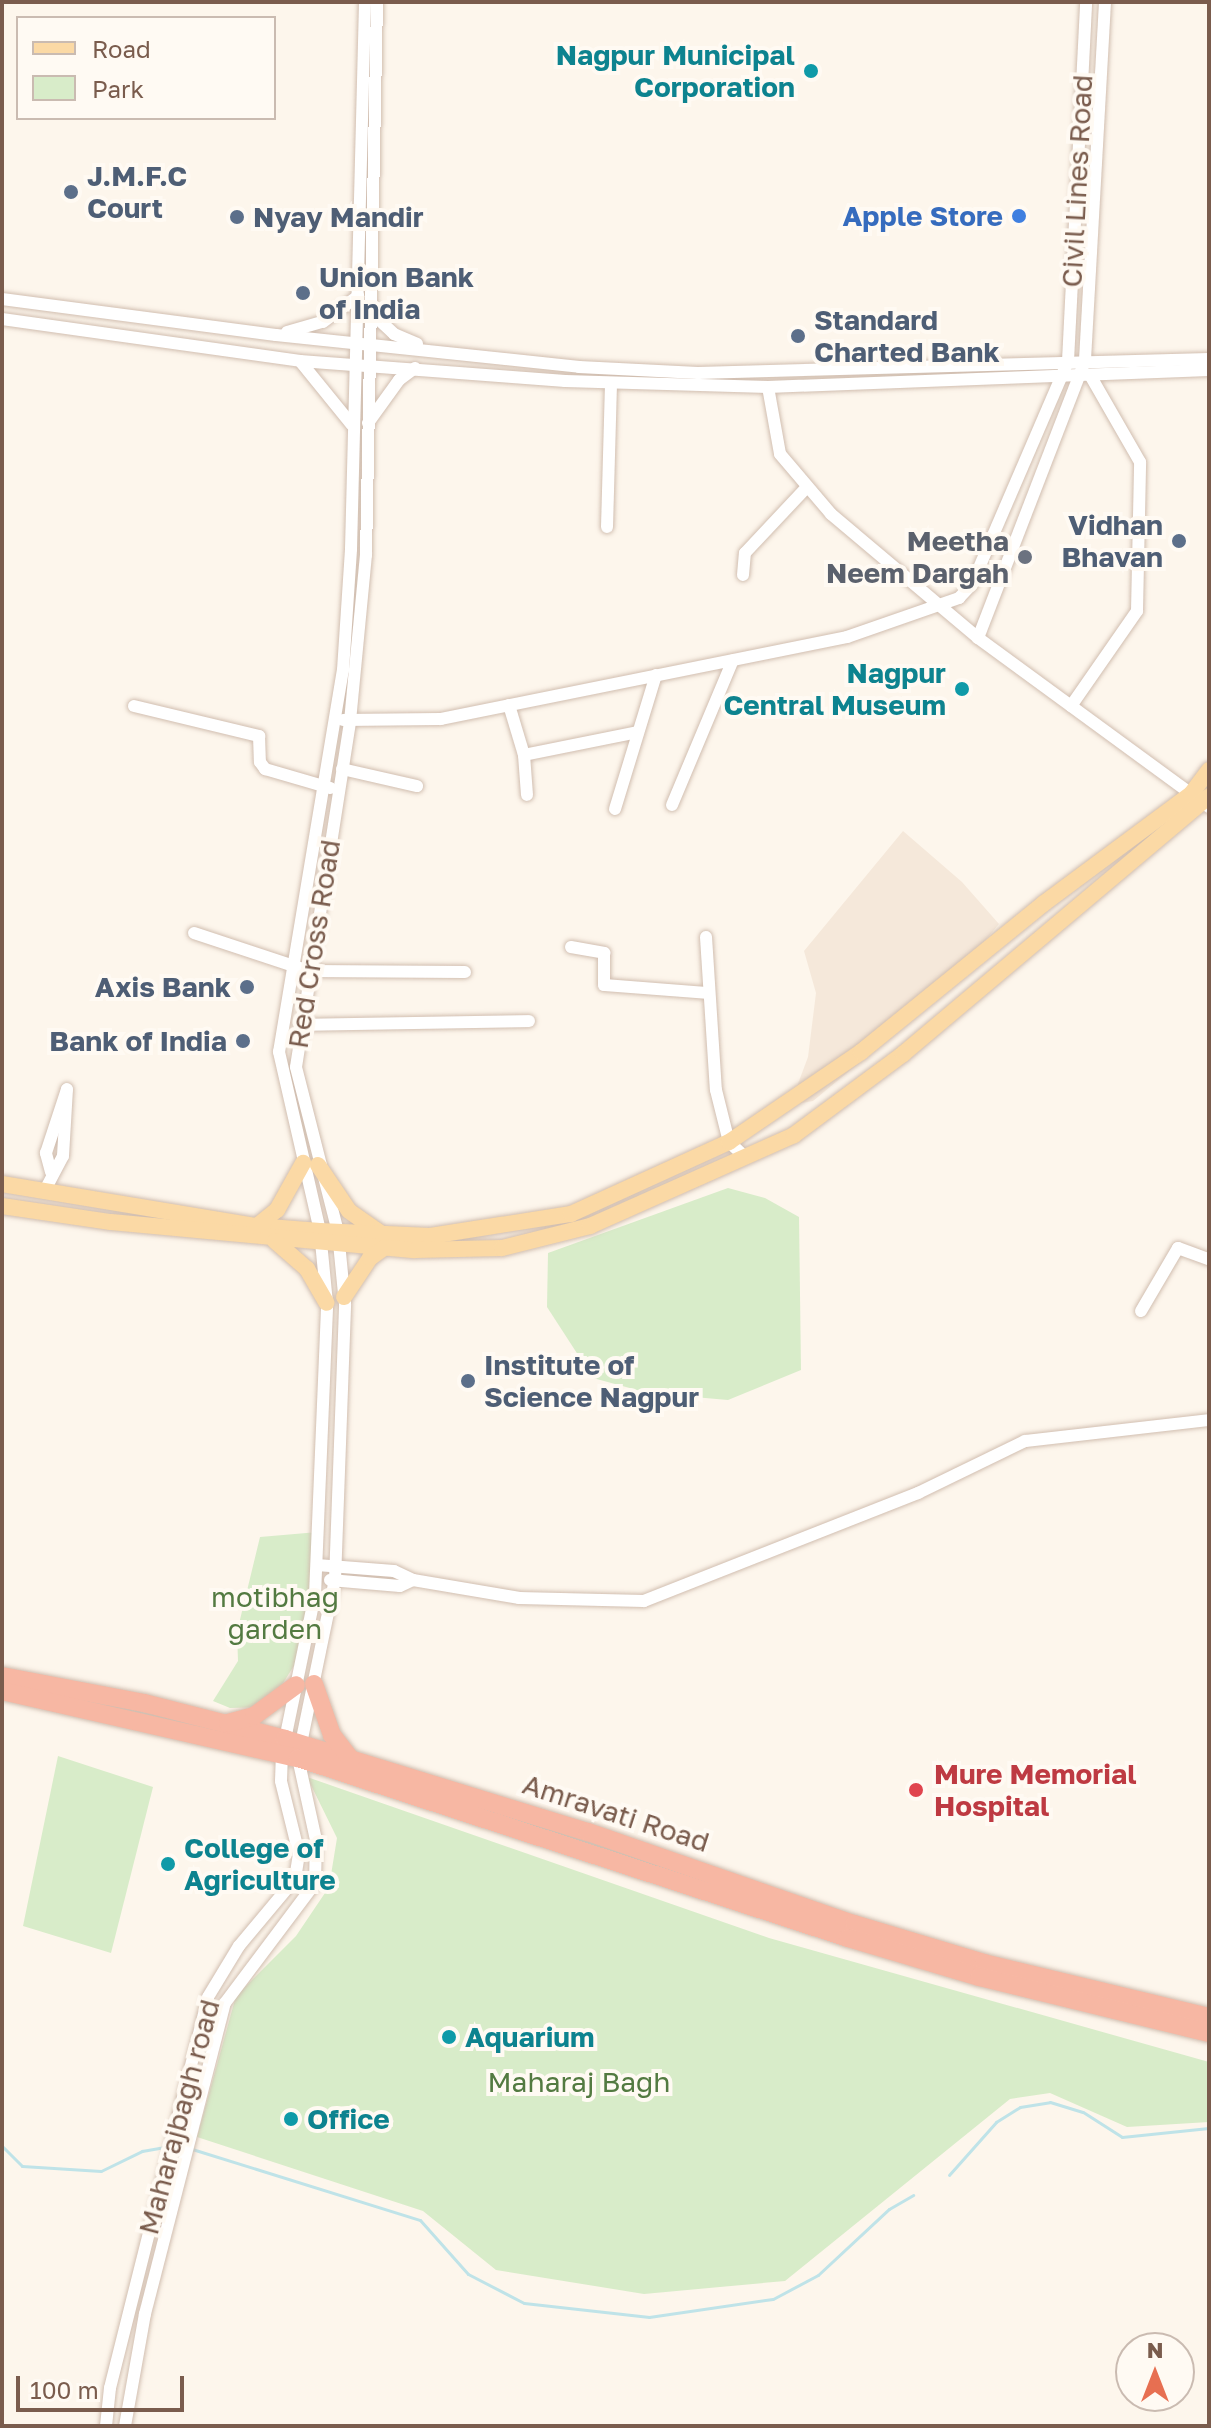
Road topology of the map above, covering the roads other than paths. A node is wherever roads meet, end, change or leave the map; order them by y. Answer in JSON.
{"nodes":[{"id":1,"x":365,"y":2,"type":"edge"},
{"id":2,"x":377,"y":2,"type":"edge"},
{"id":3,"x":1086,"y":2,"type":"edge"},
{"id":4,"x":1105,"y":2,"type":"edge"},
{"id":5,"x":370,"y":99,"type":"junction"},
{"id":6,"x":364,"y":296,"type":"junction"},
{"id":7,"x":2,"y":299,"type":"edge"},
{"id":8,"x":2,"y":319,"type":"edge"},
{"id":9,"x":276,"y":335,"type":"junction"},
{"id":10,"x":357,"y":341,"type":"junction"},
{"id":11,"x":372,"y":342,"type":"junction"},
{"id":12,"x":431,"y":350,"type":"junction"},
{"id":13,"x":1209,"y":359,"type":"edge"},
{"id":14,"x":1085,"y":360,"type":"junction"},
{"id":15,"x":300,"y":361,"type":"junction"},
{"id":16,"x":1068,"y":361,"type":"junction"},
{"id":17,"x":353,"y":364,"type":"junction"},
{"id":18,"x":372,"y":366,"type":"junction"},
{"id":19,"x":415,"y":368,"type":"junction"},
{"id":20,"x":1209,"y":370,"type":"edge"},
{"id":21,"x":1084,"y":376,"type":"junction"},
{"id":22,"x":1061,"y":378,"type":"junction"},
{"id":23,"x":611,"y":383,"type":"junction"},
{"id":24,"x":768,"y":387,"type":"junction"},
{"id":25,"x":352,"y":425,"type":"junction"},
{"id":26,"x":366,"y":425,"type":"junction"},
{"id":27,"x":806,"y":488,"type":"junction"},
{"id":28,"x":607,"y":527,"type":"dead end"},
{"id":29,"x":743,"y":575,"type":"dead end"},
{"id":30,"x":944,"y":606,"type":"junction"},
{"id":31,"x":978,"y":638,"type":"junction"},
{"id":32,"x":733,"y":660,"type":"junction"},
{"id":33,"x":656,"y":675,"type":"junction"},
{"id":34,"x":509,"y":705,"type":"junction"},
{"id":35,"x":134,"y":706,"type":"dead end"},
{"id":36,"x":1071,"y":706,"type":"junction"},
{"id":37,"x":350,"y":721,"type":"junction"},
{"id":38,"x":339,"y":730,"type":"junction"},
{"id":39,"x":638,"y":732,"type":"junction"},
{"id":40,"x":524,"y":755,"type":"junction"},
{"id":41,"x":338,"y":762,"type":"junction"},
{"id":42,"x":1209,"y":770,"type":"edge"},
{"id":43,"x":417,"y":786,"type":"dead end"},
{"id":44,"x":332,"y":788,"type":"junction"},
{"id":45,"x":527,"y":795,"type":"dead end"},
{"id":46,"x":1203,"y":800,"type":"edge"},
{"id":47,"x":672,"y":805,"type":"dead end"},
{"id":48,"x":615,"y":809,"type":"dead end"},
{"id":49,"x":1033,"y":912,"type":"junction"},
{"id":50,"x":1045,"y":932,"type":"junction"},
{"id":51,"x":194,"y":933,"type":"dead end"},
{"id":52,"x":706,"y":937,"type":"dead end"},
{"id":53,"x":571,"y":947,"type":"dead end"},
{"id":54,"x":293,"y":965,"type":"junction"},
{"id":55,"x":309,"y":971,"type":"junction"},
{"id":56,"x":465,"y":972,"type":"dead end"},
{"id":57,"x":707,"y":993,"type":"junction"},
{"id":58,"x":529,"y":1021,"type":"dead end"},
{"id":59,"x":300,"y":1025,"type":"junction"},
{"id":60,"x":729,"y":1142,"type":"junction"},
{"id":61,"x":746,"y":1158,"type":"junction"},
{"id":62,"x":310,"y":1164,"type":"junction"},
{"id":63,"x":51,"y":1172,"type":"junction"},
{"id":64,"x":2,"y":1184,"type":"edge"},
{"id":65,"x":44,"y":1192,"type":"junction"},
{"id":66,"x":113,"y":1203,"type":"junction"},
{"id":67,"x":2,"y":1206,"type":"edge"},
{"id":68,"x":111,"y":1222,"type":"junction"},
{"id":69,"x":257,"y":1226,"type":"junction"},
{"id":70,"x":272,"y":1238,"type":"junction"},
{"id":71,"x":321,"y":1238,"type":"junction"},
{"id":72,"x":339,"y":1239,"type":"junction"},
{"id":73,"x":384,"y":1242,"type":"junction"},
{"id":74,"x":1209,"y":1259,"type":"edge"},
{"id":75,"x":344,"y":1297,"type":"junction"},
{"id":76,"x":327,"y":1303,"type":"junction"},
{"id":77,"x":1141,"y":1311,"type":"dead end"},
{"id":78,"x":1209,"y":1420,"type":"edge"},
{"id":79,"x":336,"y":1566,"type":"junction"},
{"id":80,"x":317,"y":1572,"type":"junction"},
{"id":81,"x":335,"y":1580,"type":"junction"},
{"id":82,"x":413,"y":1580,"type":"junction"},
{"id":83,"x":2,"y":1676,"type":"edge"},
{"id":84,"x":305,"y":1684,"type":"junction"},
{"id":85,"x":2,"y":1691,"type":"edge"},
{"id":86,"x":228,"y":1723,"type":"junction"},
{"id":87,"x":292,"y":1749,"type":"junction"},
{"id":88,"x":352,"y":1759,"type":"junction"},
{"id":89,"x":602,"y":1846,"type":"junction"},
{"id":90,"x":1209,"y":2017,"type":"edge"},
{"id":91,"x":1209,"y":2033,"type":"edge"},
{"id":92,"x":106,"y":2426,"type":"edge"},
{"id":93,"x":125,"y":2426,"type":"edge"}],
"edges":[{"from":1,"to":5,"type":"street"},
{"from":2,"to":5,"type":"street","name":"Red Cross Road"},
{"from":3,"to":16,"type":"street","name":"Civil Lines Road"},
{"from":4,"to":14,"type":"street"},
{"from":5,"to":6,"type":"street","name":"Red Cross Road"},
{"from":6,"to":9,"type":"street"},
{"from":6,"to":10,"type":"street","name":"Red Cross Road"},
{"from":6,"to":11,"type":"street","name":"Red Cross Road"},
{"from":6,"to":12,"type":"street"},
{"from":7,"to":9,"type":"street"},
{"from":8,"to":15,"type":"street"},
{"from":9,"to":10,"type":"street"},
{"from":10,"to":11,"type":"street"},
{"from":10,"to":17,"type":"street","name":"Red Cross Road"},
{"from":11,"to":12,"type":"street"},
{"from":11,"to":18,"type":"street","name":"Red Cross Road"},
{"from":12,"to":16,"type":"street"},
{"from":13,"to":14,"type":"street"},
{"from":14,"to":16,"type":"street"},
{"from":14,"to":21,"type":"street"},
{"from":15,"to":17,"type":"street"},
{"from":15,"to":25,"type":"street"},
{"from":16,"to":22,"type":"street","name":"Civil Lines Road"},
{"from":17,"to":18,"type":"street"},
{"from":17,"to":25,"type":"street","name":"Red Cross Road"},
{"from":18,"to":19,"type":"street"},
{"from":18,"to":26,"type":"street","name":"Red Cross Road"},
{"from":19,"to":23,"type":"street"},
{"from":19,"to":26,"type":"street"},
{"from":20,"to":21,"type":"street"},
{"from":21,"to":22,"type":"street"},
{"from":21,"to":31,"type":"street"},
{"from":21,"to":36,"type":"street"},
{"from":22,"to":24,"type":"street"},
{"from":22,"to":30,"type":"street","name":"Civil Lines Road"},
{"from":23,"to":24,"type":"street"},
{"from":23,"to":28,"type":"street"},
{"from":24,"to":27,"type":"street"},
{"from":25,"to":38,"type":"street","name":"Red Cross Road"},
{"from":26,"to":37,"type":"street","name":"Red Cross Road"},
{"from":27,"to":29,"type":"street"},
{"from":27,"to":30,"type":"street"},
{"from":30,"to":31,"type":"street"},
{"from":30,"to":32,"type":"street"},
{"from":31,"to":36,"type":"street"},
{"from":32,"to":33,"type":"street"},
{"from":32,"to":47,"type":"street"},
{"from":33,"to":34,"type":"street"},
{"from":33,"to":39,"type":"street"},
{"from":34,"to":37,"type":"street"},
{"from":34,"to":40,"type":"street"},
{"from":35,"to":44,"type":"street"},
{"from":36,"to":46,"type":"street"},
{"from":37,"to":38,"type":"street","name":"Red Cross Road"},
{"from":38,"to":41,"type":"street","name":"Red Cross Road"},
{"from":39,"to":40,"type":"street"},
{"from":39,"to":48,"type":"street"},
{"from":40,"to":45,"type":"street"},
{"from":41,"to":43,"type":"street"},
{"from":41,"to":44,"type":"street","name":"Red Cross Road"},
{"from":42,"to":46,"type":"main road"},
{"from":44,"to":54,"type":"street","name":"Red Cross Road"},
{"from":44,"to":55,"type":"street","name":"Red Cross Road"},
{"from":46,"to":49,"type":"main road"},
{"from":46,"to":50,"type":"main road"},
{"from":49,"to":50,"type":"main road"},
{"from":49,"to":60,"type":"main road"},
{"from":50,"to":61,"type":"main road"},
{"from":51,"to":54,"type":"street"},
{"from":52,"to":57,"type":"street"},
{"from":53,"to":57,"type":"street"},
{"from":54,"to":55,"type":"street"},
{"from":54,"to":62,"type":"street","name":"Red Cross Road"},
{"from":55,"to":56,"type":"street"},
{"from":55,"to":59,"type":"street","name":"Red Cross Road"},
{"from":57,"to":60,"type":"street"},
{"from":58,"to":59,"type":"street"},
{"from":59,"to":62,"type":"street","name":"Red Cross Road"},
{"from":60,"to":61,"type":"street"},
{"from":60,"to":73,"type":"main road"},
{"from":61,"to":73,"type":"main road"},
{"from":62,"to":69,"type":"main road"},
{"from":62,"to":71,"type":"street","name":"Red Cross Road"},
{"from":62,"to":72,"type":"street","name":"Red Cross Road"},
{"from":62,"to":73,"type":"main road"},
{"from":63,"to":63,"type":"street"},
{"from":63,"to":65,"type":"street"},
{"from":64,"to":65,"type":"main road"},
{"from":65,"to":66,"type":"main road"},
{"from":66,"to":68,"type":"main road"},
{"from":66,"to":69,"type":"main road"},
{"from":67,"to":68,"type":"main road"},
{"from":68,"to":70,"type":"main road"},
{"from":69,"to":71,"type":"main road"},
{"from":70,"to":71,"type":"main road"},
{"from":70,"to":76,"type":"main road"},
{"from":71,"to":72,"type":"main road"},
{"from":71,"to":76,"type":"street","name":"Red Cross Road"},
{"from":72,"to":73,"type":"main road"},
{"from":72,"to":75,"type":"street","name":"Red Cross Road"},
{"from":73,"to":75,"type":"main road"},
{"from":74,"to":77,"type":"street"},
{"from":75,"to":79,"type":"street","name":"Red Cross Road"},
{"from":76,"to":80,"type":"street","name":"Red Cross Road"},
{"from":78,"to":82,"type":"street"},
{"from":79,"to":80,"type":"street"},
{"from":79,"to":81,"type":"street","name":"Red Cross Road"},
{"from":79,"to":82,"type":"street"},
{"from":80,"to":81,"type":"street"},
{"from":80,"to":84,"type":"street","name":"Red Cross Road"},
{"from":81,"to":82,"type":"street"},
{"from":81,"to":84,"type":"street","name":"Red Cross Road"},
{"from":83,"to":86,"type":"highway","name":"Amravati Road"},
{"from":84,"to":86,"type":"highway"},
{"from":84,"to":87,"type":"street","name":"Red Cross Road"},
{"from":84,"to":88,"type":"highway"},
{"from":85,"to":87,"type":"highway","name":"Amravati Road"},
{"from":86,"to":87,"type":"highway","name":"Amravati Road"},
{"from":87,"to":88,"type":"highway","name":"Amravati Road"},
{"from":87,"to":89,"type":"highway","name":"Amravati Road"},
{"from":87,"to":92,"type":"street","name":"Maharajbagh road"},
{"from":87,"to":93,"type":"street","name":"Maharajbagh road"},
{"from":88,"to":89,"type":"highway","name":"Amravati Road"},
{"from":89,"to":90,"type":"highway","name":"Amravati Road"},
{"from":89,"to":91,"type":"highway","name":"Amravati Road"}]}
